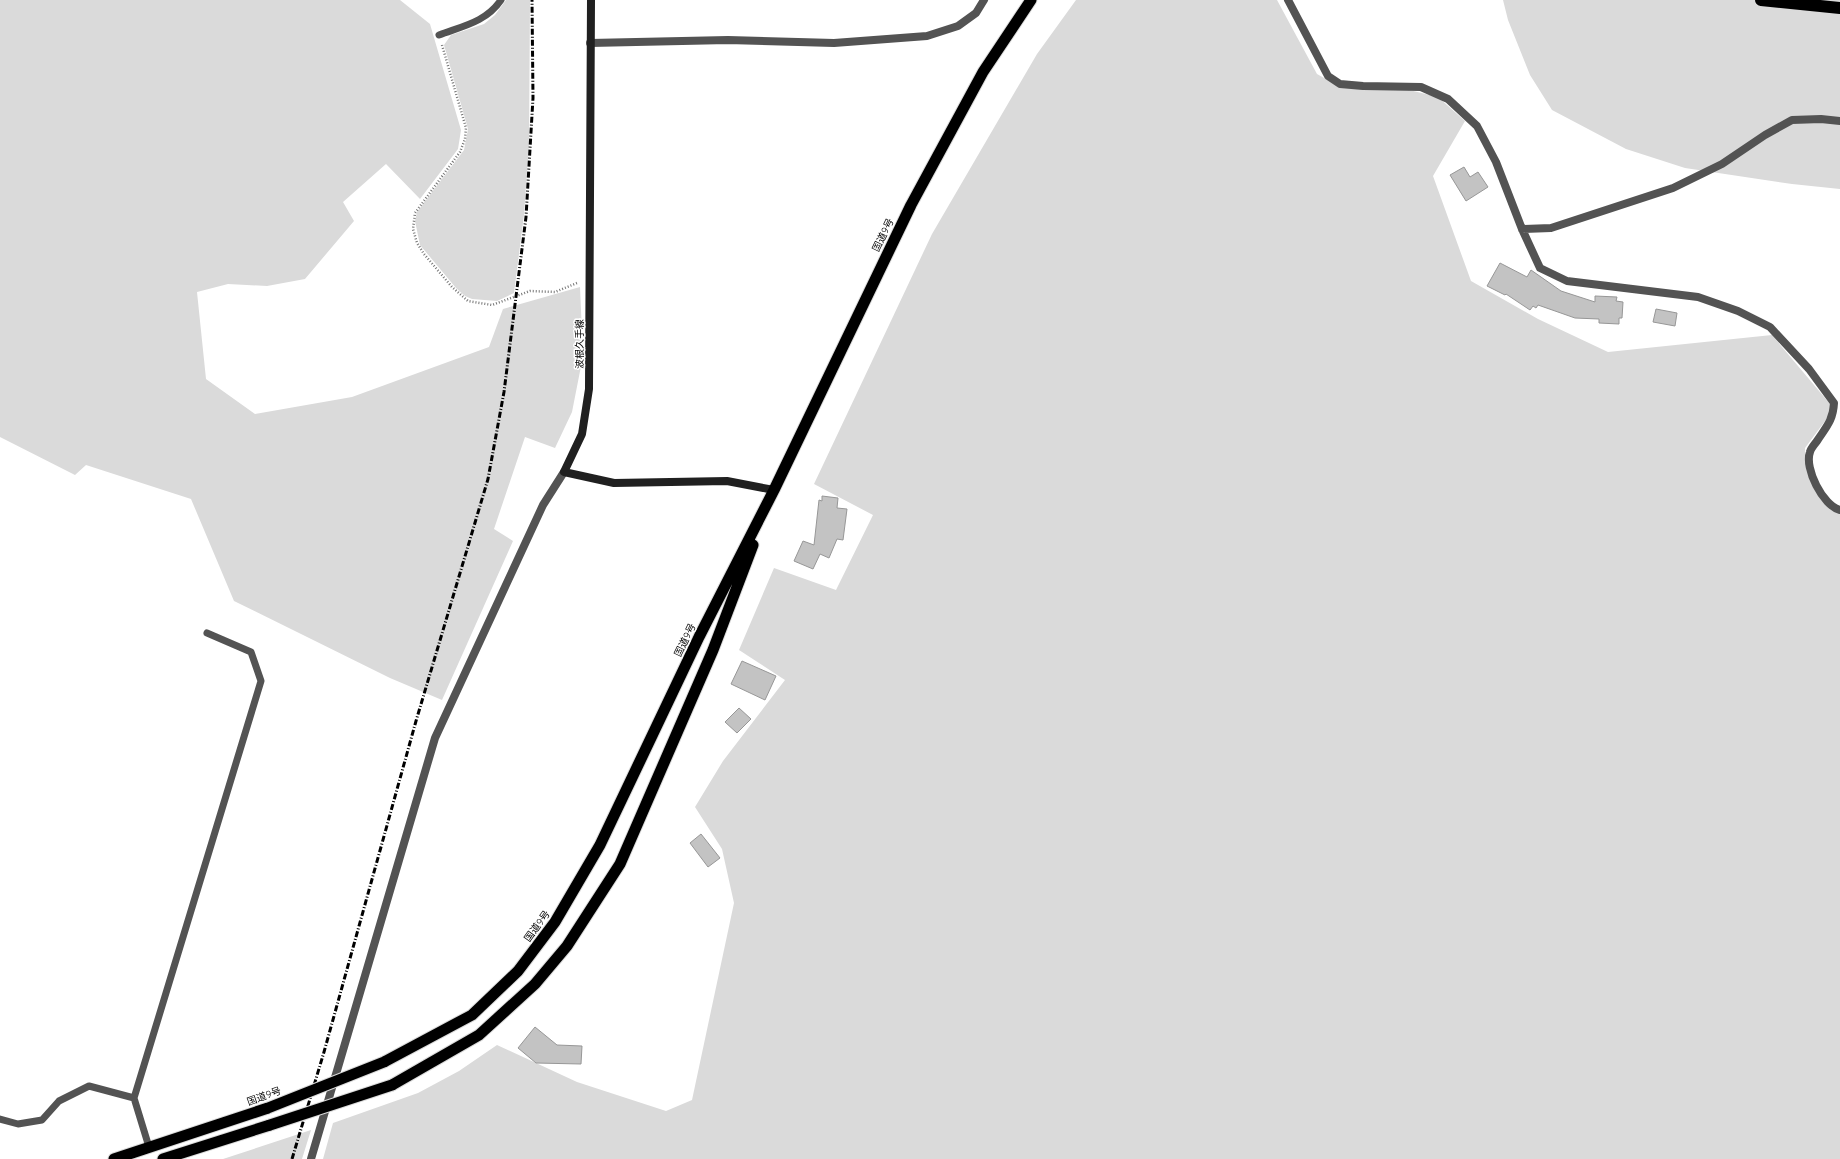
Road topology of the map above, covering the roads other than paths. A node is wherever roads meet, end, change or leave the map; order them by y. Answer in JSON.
{"nodes":[{"id":1,"x":501,"y":0,"type":"edge"},
{"id":2,"x":591,"y":0,"type":"edge"},
{"id":3,"x":984,"y":0,"type":"edge"},
{"id":4,"x":1031,"y":0,"type":"edge"},
{"id":5,"x":1288,"y":0,"type":"edge"},
{"id":6,"x":1761,"y":0,"type":"edge"},
{"id":7,"x":1840,"y":8,"type":"edge"},
{"id":8,"x":439,"y":35,"type":"road end"},
{"id":9,"x":590,"y":43,"type":"junction"},
{"id":10,"x":1840,"y":121,"type":"edge"},
{"id":11,"x":1522,"y":229,"type":"junction"},
{"id":12,"x":564,"y":472,"type":"junction"},
{"id":13,"x":774,"y":490,"type":"junction"},
{"id":14,"x":1840,"y":510,"type":"edge"},
{"id":15,"x":207,"y":633,"type":"dead end"},
{"id":16,"x":134,"y":1098,"type":"junction"},
{"id":17,"x":0,"y":1119,"type":"edge"},
{"id":18,"x":149,"y":1147,"type":"junction"},
{"id":19,"x":114,"y":1159,"type":"edge"},
{"id":20,"x":162,"y":1159,"type":"edge"},
{"id":21,"x":311,"y":1159,"type":"edge"}],
"edges":[{"from":1,"to":8,"type":"lane"},
{"from":2,"to":9,"type":"main road","name":"波根久手線"},
{"from":3,"to":9,"type":"street"},
{"from":4,"to":13,"type":"highway","name":"国道9号"},
{"from":5,"to":11,"type":"street"},
{"from":6,"to":7,"type":"highway"},
{"from":9,"to":12,"type":"main road","name":"波根久手線"},
{"from":10,"to":11,"type":"street"},
{"from":11,"to":14,"type":"street"},
{"from":12,"to":13,"type":"main road"},
{"from":12,"to":21,"type":"street"},
{"from":13,"to":18,"type":"highway","name":"国道9号","bridge":true},
{"from":13,"to":20,"type":"highway","name":"国道9号","bridge":true},
{"from":15,"to":16,"type":"lane"},
{"from":16,"to":17,"type":"lane"},
{"from":16,"to":18,"type":"lane"},
{"from":18,"to":19,"type":"highway","name":"国道9号"}]}
